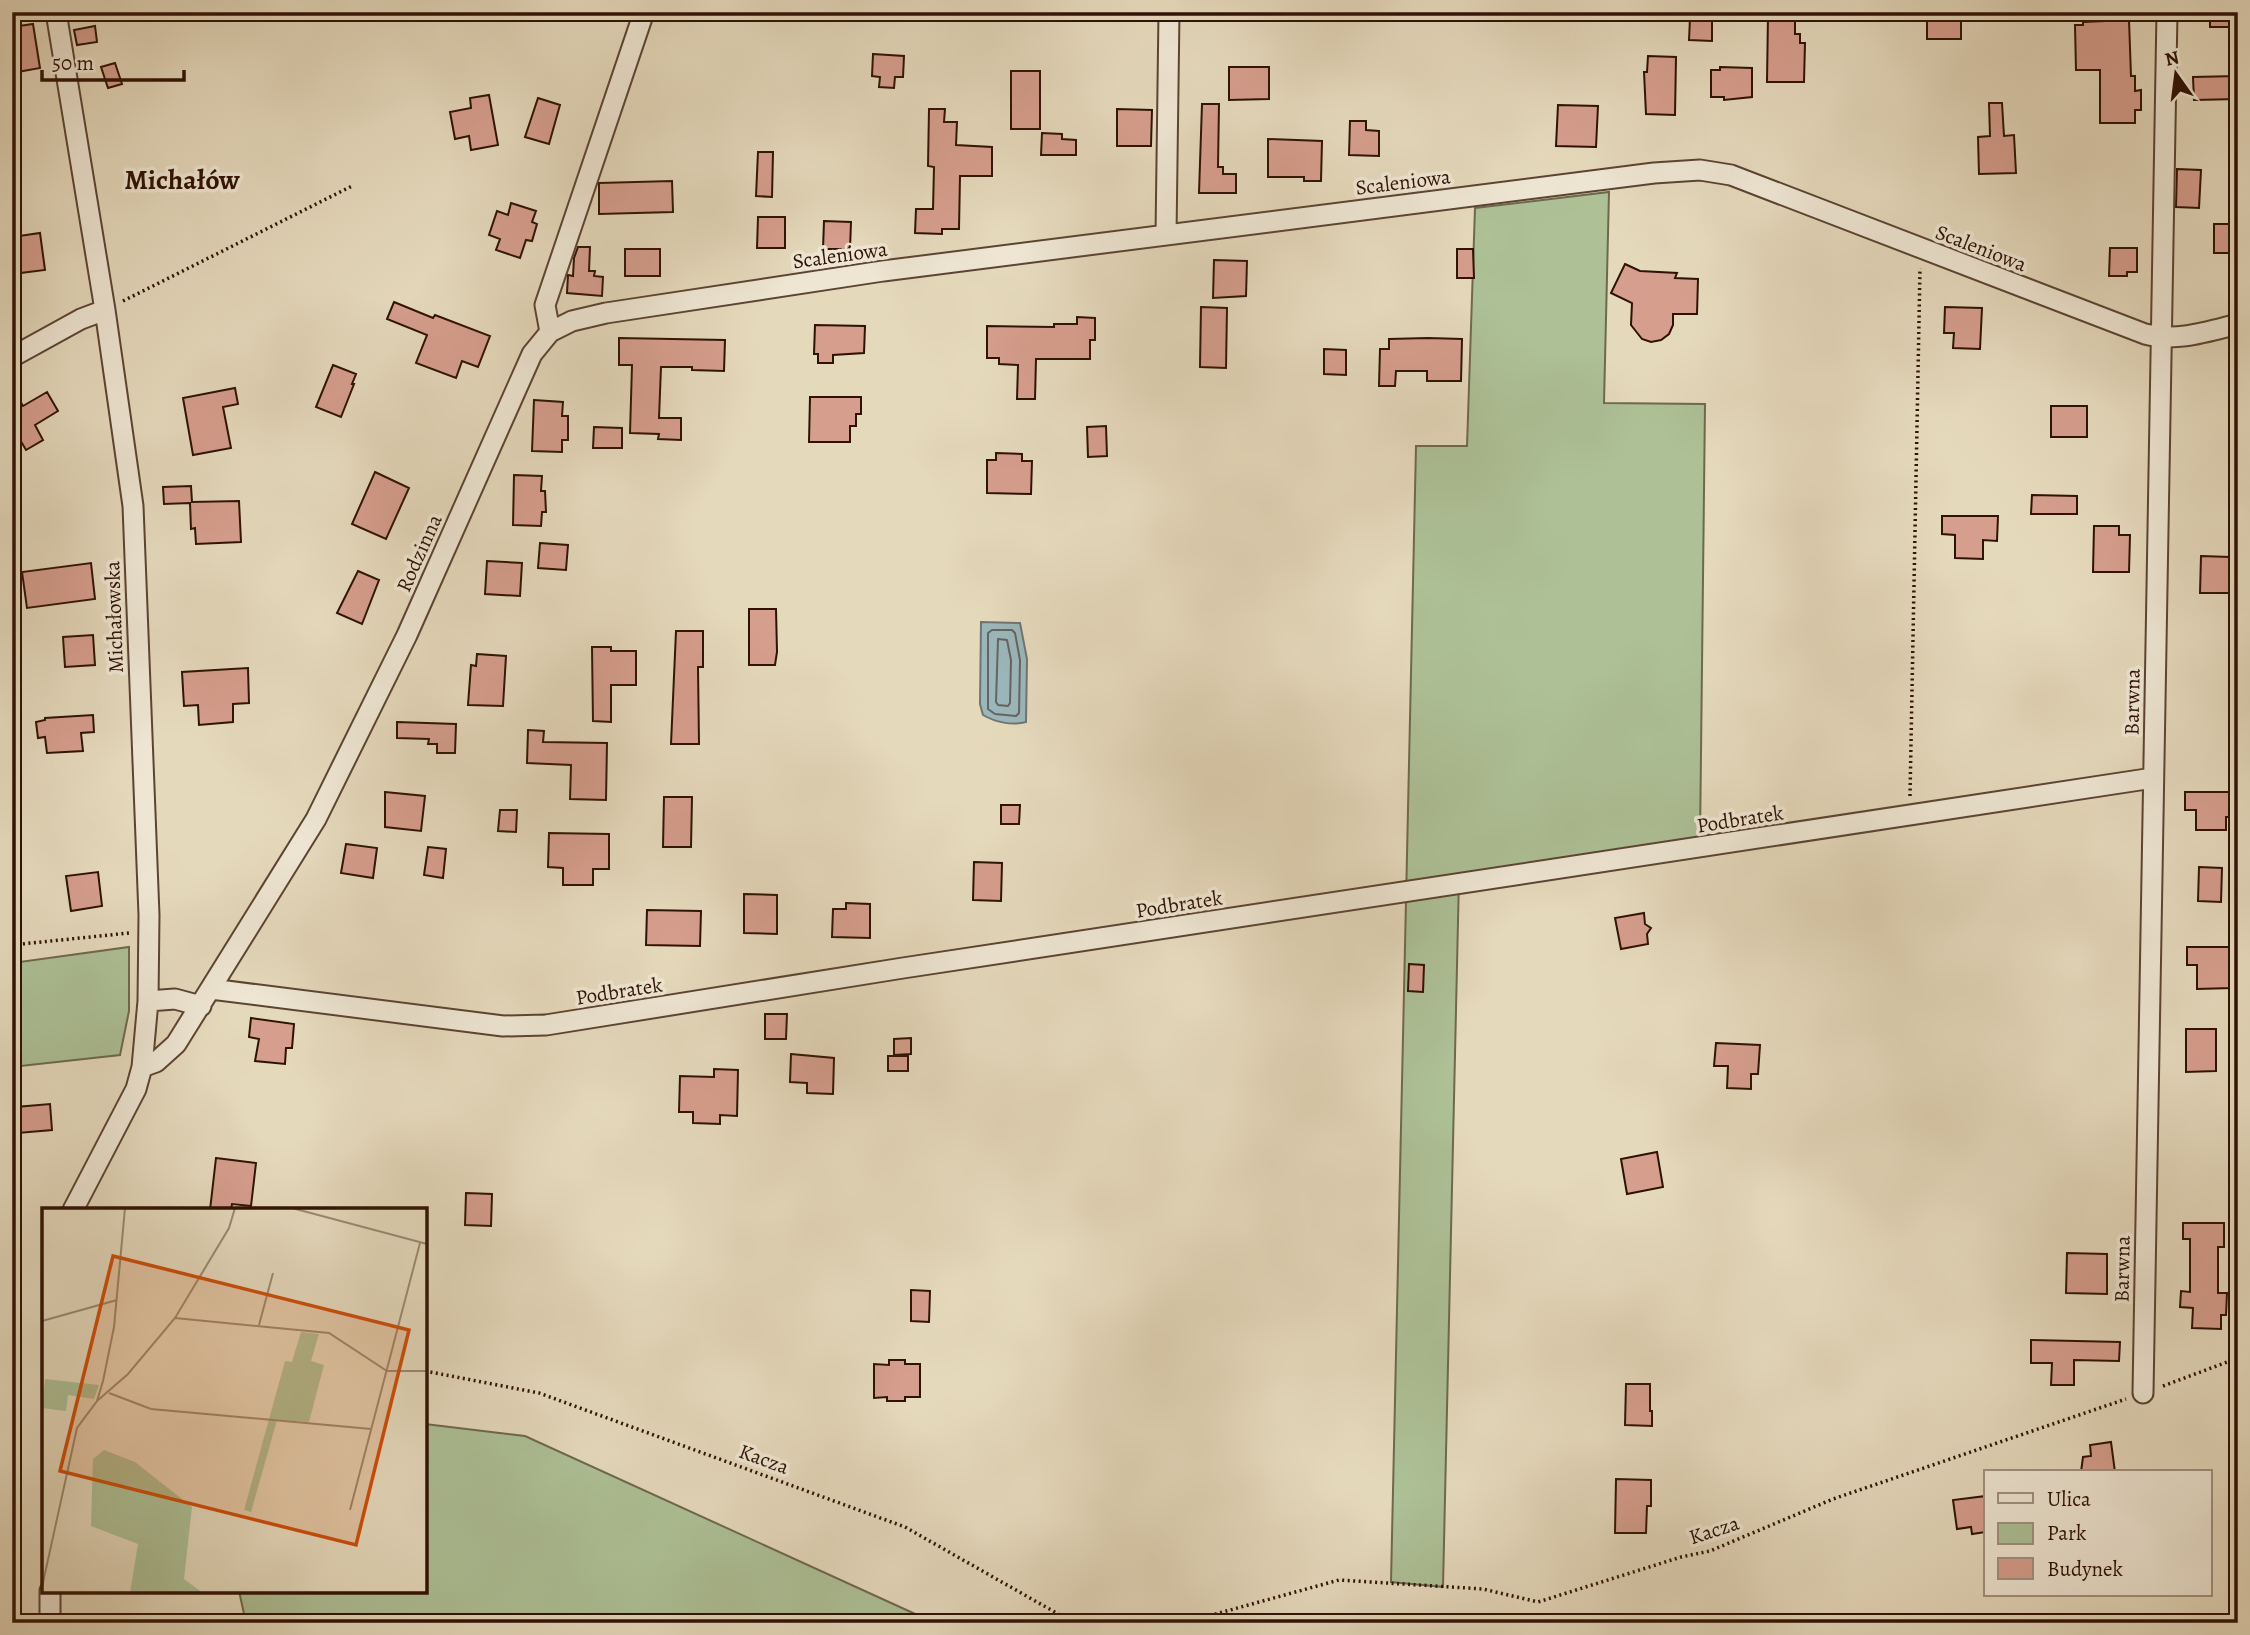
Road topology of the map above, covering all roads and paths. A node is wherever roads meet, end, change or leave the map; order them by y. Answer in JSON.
{"nodes":[{"id":1,"x":56,"y":12,"type":"edge"},
{"id":2,"x":644,"y":12,"type":"edge"},
{"id":3,"x":1169,"y":12,"type":"edge"},
{"id":4,"x":2167,"y":12,"type":"edge"},
{"id":5,"x":354,"y":185,"type":"dead end"},
{"id":6,"x":1166,"y":235,"type":"junction"},
{"id":7,"x":1921,"y":248,"type":"junction"},
{"id":8,"x":105,"y":310,"type":"junction"},
{"id":9,"x":2238,"y":324,"type":"edge"},
{"id":10,"x":550,"y":332,"type":"junction"},
{"id":11,"x":2163,"y":338,"type":"junction"},
{"id":12,"x":12,"y":358,"type":"edge"},
{"id":13,"x":2153,"y":778,"type":"junction"},
{"id":14,"x":1910,"y":816,"type":"junction"},
{"id":15,"x":149,"y":930,"type":"junction"},
{"id":16,"x":12,"y":945,"type":"edge"},
{"id":17,"x":211,"y":989,"type":"junction"},
{"id":18,"x":148,"y":1001,"type":"junction"},
{"id":19,"x":201,"y":1006,"type":"junction"},
{"id":20,"x":142,"y":1066,"type":"junction"},
{"id":21,"x":73,"y":1208,"type":"edge"},
{"id":22,"x":2238,"y":1358,"type":"edge"},
{"id":23,"x":427,"y":1371,"type":"edge"},
{"id":24,"x":2143,"y":1393,"type":"junction"},
{"id":25,"x":50,"y":1593,"type":"edge"},
{"id":26,"x":50,"y":1623,"type":"edge"},
{"id":27,"x":1074,"y":1623,"type":"edge"},
{"id":28,"x":1183,"y":1623,"type":"edge"}],
"edges":[{"from":1,"to":8,"type":"street","name":"Michałowska"},
{"from":2,"to":10,"type":"street"},
{"from":3,"to":6,"type":"street"},
{"from":4,"to":11,"type":"street","name":"Barwna"},
{"from":5,"to":8,"type":"path"},
{"from":6,"to":7,"type":"street","name":"Scaleniowa"},
{"from":6,"to":10,"type":"street","name":"Scaleniowa"},
{"from":7,"to":11,"type":"street","name":"Scaleniowa"},
{"from":7,"to":14,"type":"path"},
{"from":8,"to":12,"type":"street"},
{"from":8,"to":15,"type":"street","name":"Michałowska"},
{"from":9,"to":11,"type":"street","name":"Scaleniowa"},
{"from":10,"to":17,"type":"street","name":"Rodzinna"},
{"from":11,"to":13,"type":"street","name":"Barwna"},
{"from":13,"to":14,"type":"street","name":"Podbratek"},
{"from":13,"to":24,"type":"street","name":"Barwna"},
{"from":14,"to":17,"type":"street","name":"Podbratek"},
{"from":15,"to":16,"type":"path"},
{"from":15,"to":18,"type":"street","name":"Michałowska"},
{"from":17,"to":19,"type":"street","name":"Rodzinna"},
{"from":18,"to":19,"type":"street"},
{"from":18,"to":20,"type":"street","name":"Michałowska"},
{"from":19,"to":20,"type":"street","name":"Rodzinna"},
{"from":20,"to":21,"type":"street","name":"Michałowska"},
{"from":22,"to":24,"type":"path","name":"Kacza"},
{"from":23,"to":27,"type":"path","name":"Kacza"},
{"from":24,"to":28,"type":"path","name":"Kacza"},
{"from":25,"to":26,"type":"street"}]}
